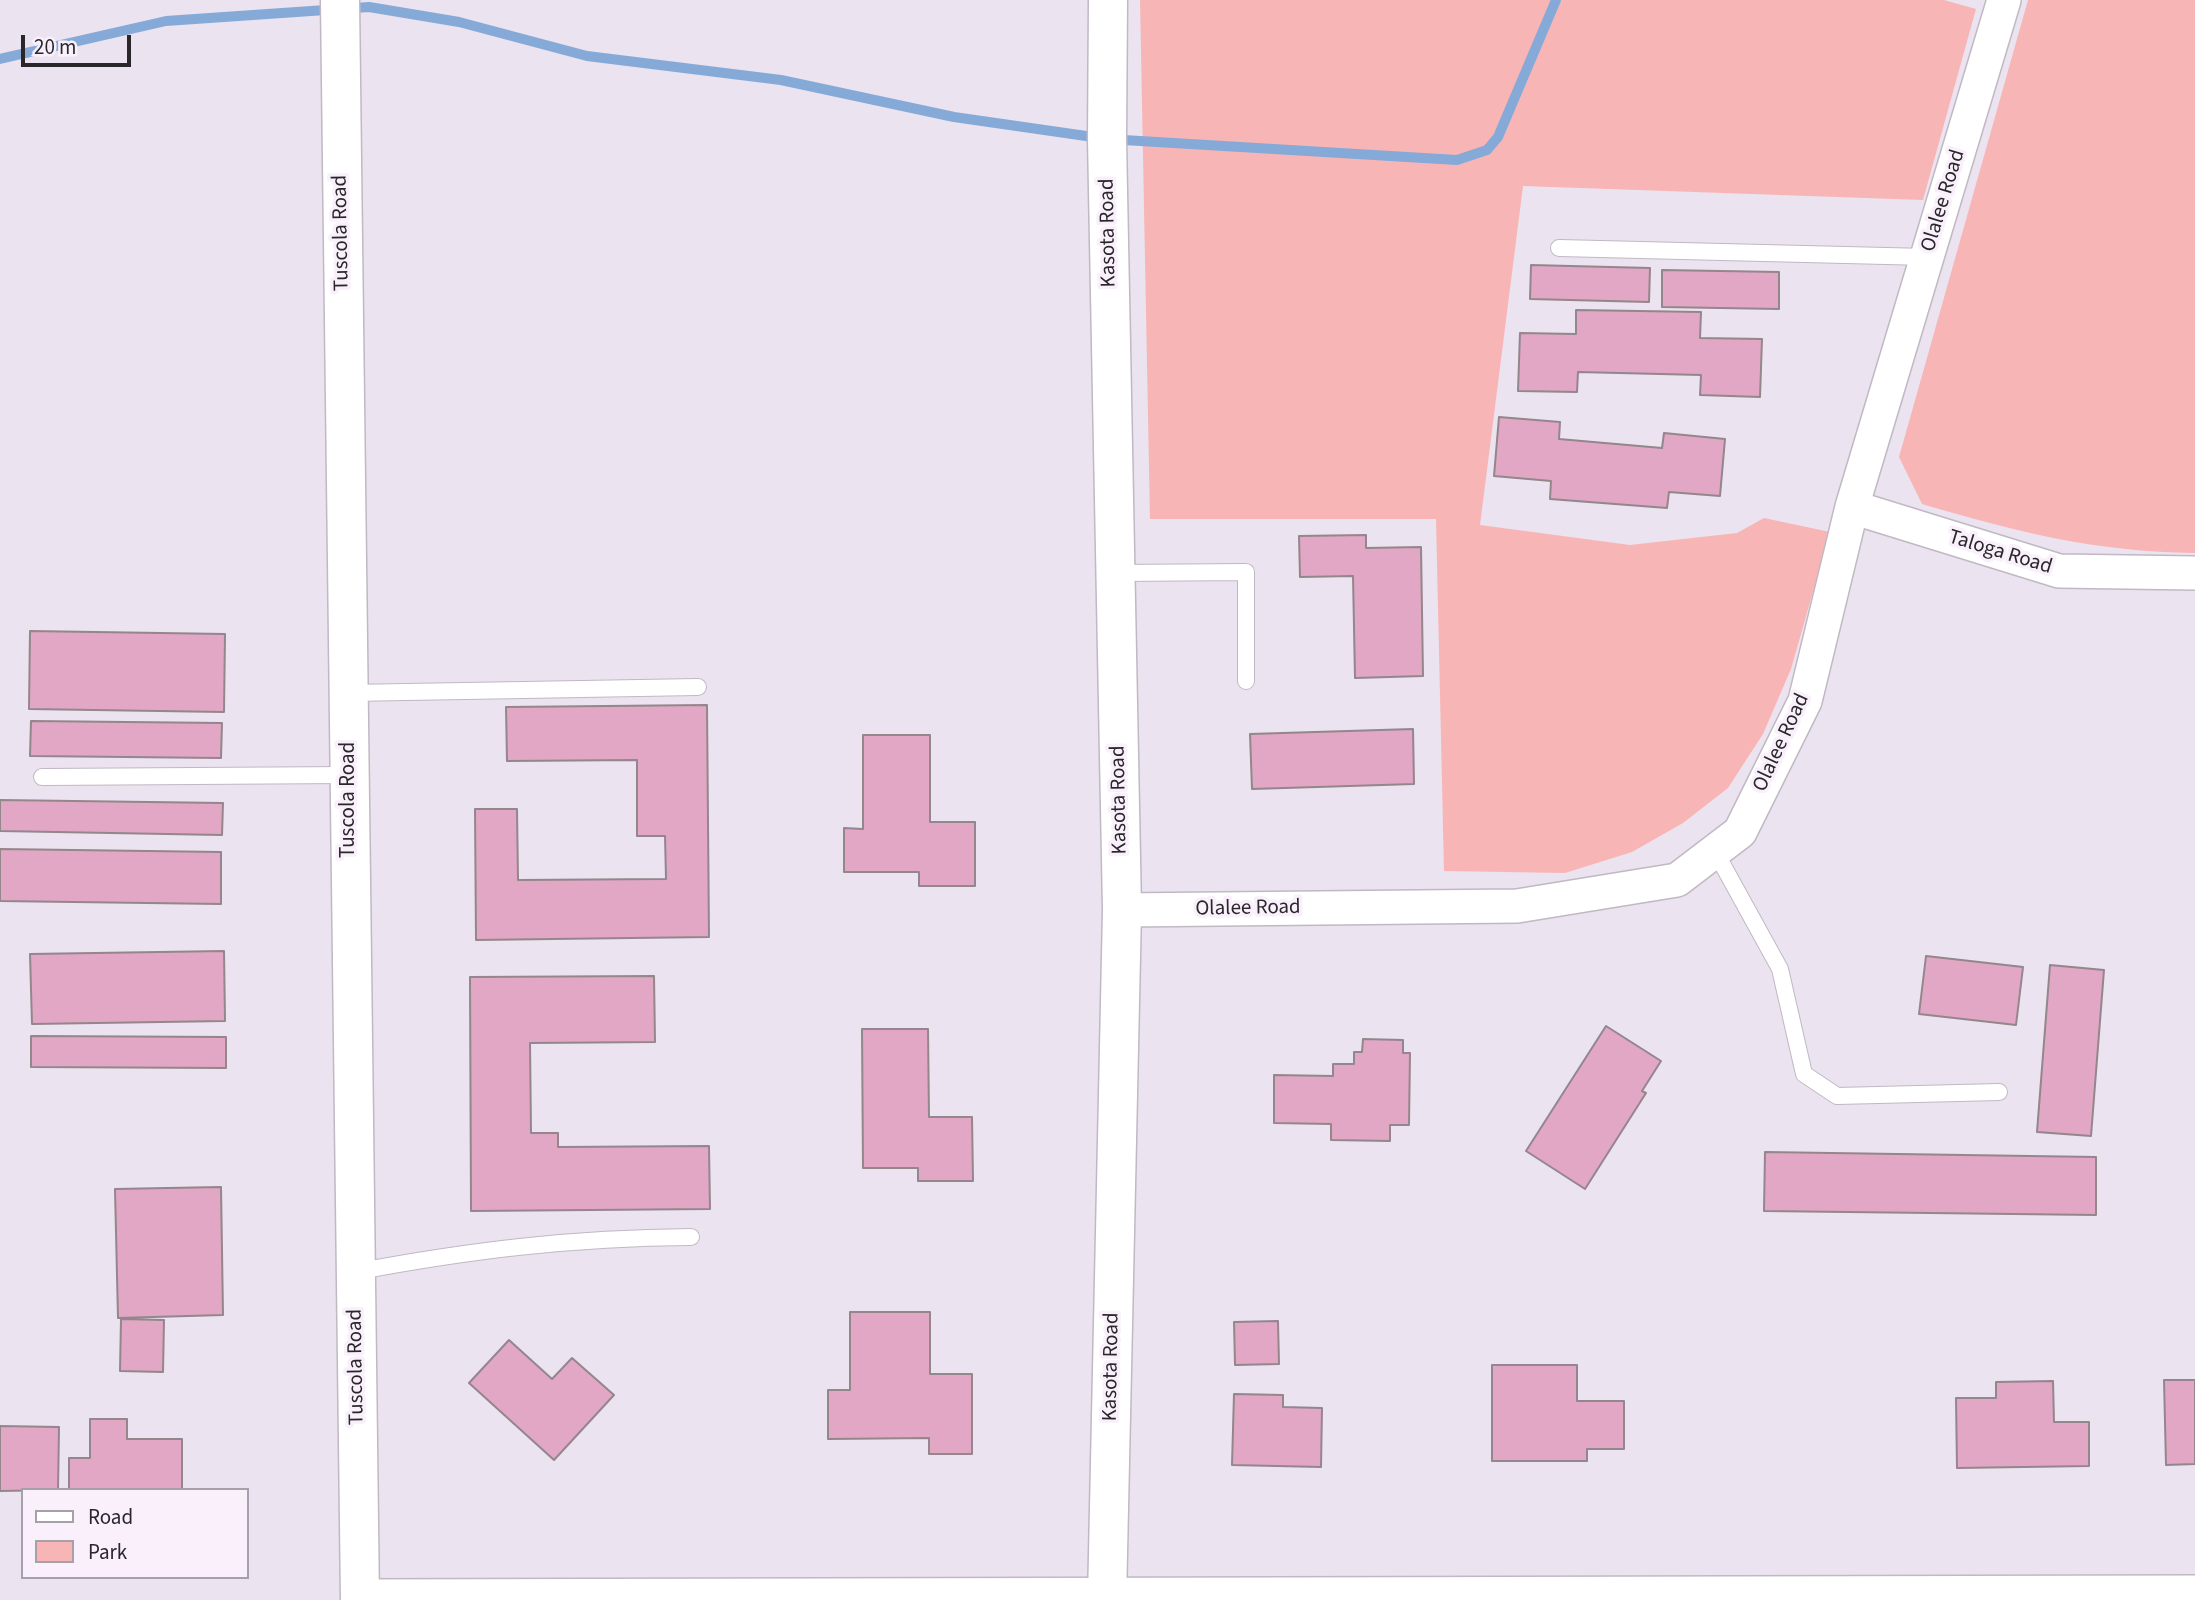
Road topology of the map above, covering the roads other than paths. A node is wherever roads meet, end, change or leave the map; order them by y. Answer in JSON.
{"nodes":[{"id":1,"x":340,"y":0,"type":"edge"},
{"id":2,"x":1108,"y":0,"type":"edge"},
{"id":3,"x":2004,"y":0,"type":"edge"},
{"id":4,"x":1559,"y":248,"type":"dead end"},
{"id":5,"x":1927,"y":257,"type":"junction"},
{"id":6,"x":1852,"y":507,"type":"junction"},
{"id":7,"x":1116,"y":573,"type":"junction"},
{"id":8,"x":2195,"y":573,"type":"edge"},
{"id":9,"x":1246,"y":681,"type":"dead end"},
{"id":10,"x":698,"y":687,"type":"dead end"},
{"id":11,"x":348,"y":693,"type":"junction"},
{"id":12,"x":348,"y":775,"type":"junction"},
{"id":13,"x":42,"y":777,"type":"dead end"},
{"id":14,"x":1715,"y":851,"type":"junction"},
{"id":15,"x":1122,"y":910,"type":"junction"},
{"id":16,"x":1999,"y":1092,"type":"dead end"},
{"id":17,"x":691,"y":1237,"type":"dead end"},
{"id":18,"x":355,"y":1272,"type":"junction"},
{"id":19,"x":2195,"y":1592,"type":"edge"},
{"id":20,"x":1107,"y":1596,"type":"edge"},
{"id":21,"x":359,"y":1598,"type":"edge"}],
"edges":[{"from":1,"to":11,"type":"street","name":"Tuscola Road"},
{"from":2,"to":7,"type":"street","name":"Kasota Road"},
{"from":3,"to":5,"type":"street","name":"Olalee Road"},
{"from":4,"to":5,"type":"lane"},
{"from":5,"to":6,"type":"street","name":"Olalee Road"},
{"from":6,"to":8,"type":"street","name":"Taloga Road"},
{"from":6,"to":14,"type":"street","name":"Olalee Road"},
{"from":7,"to":9,"type":"lane"},
{"from":7,"to":15,"type":"street","name":"Kasota Road"},
{"from":10,"to":11,"type":"lane"},
{"from":11,"to":12,"type":"street","name":"Tuscola Road"},
{"from":12,"to":13,"type":"lane"},
{"from":12,"to":18,"type":"street","name":"Tuscola Road"},
{"from":14,"to":15,"type":"street","name":"Olalee Road"},
{"from":14,"to":16,"type":"lane"},
{"from":15,"to":20,"type":"street","name":"Kasota Road"},
{"from":17,"to":18,"type":"lane"},
{"from":18,"to":21,"type":"street","name":"Tuscola Road"},
{"from":19,"to":20,"type":"street"},
{"from":20,"to":21,"type":"street"}]}
